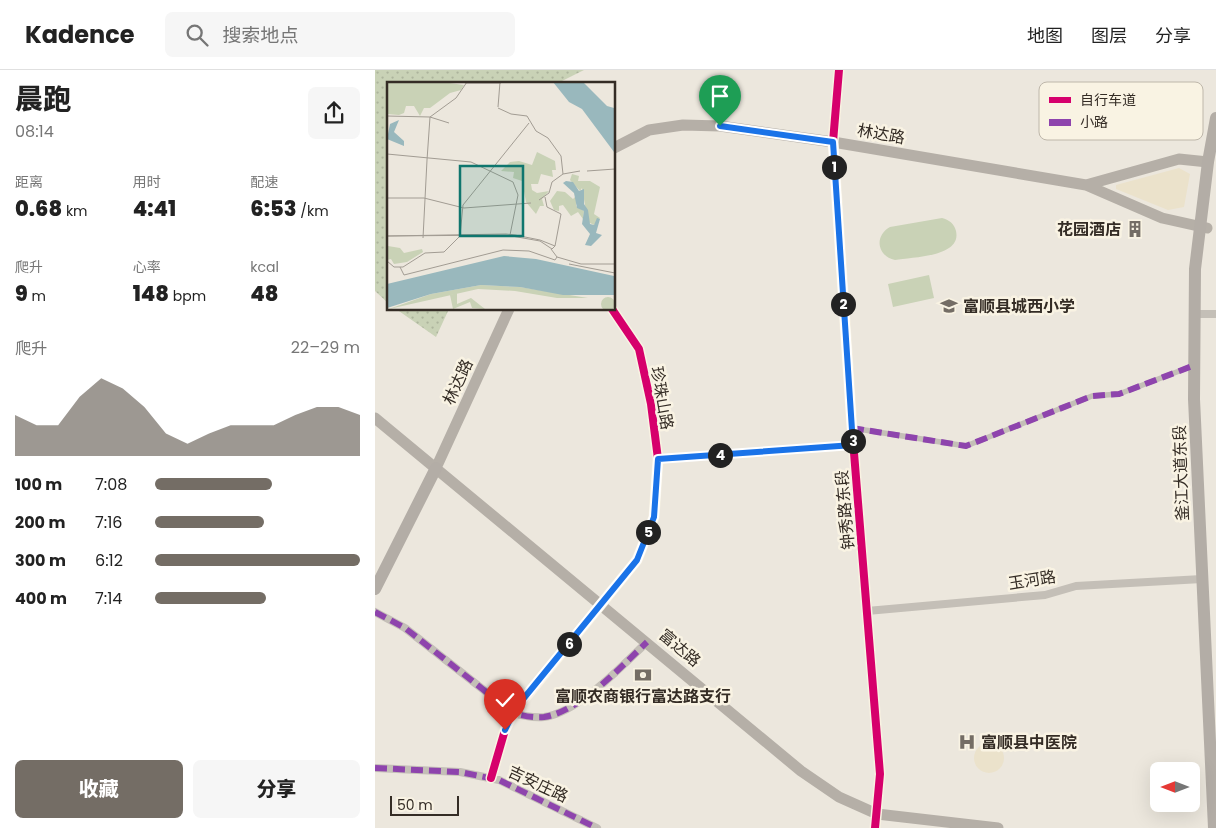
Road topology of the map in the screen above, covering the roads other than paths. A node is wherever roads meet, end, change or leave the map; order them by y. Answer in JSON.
{"nodes":[{"id":1,"x":839,"y":70,"type":"edge"},
{"id":2,"x":1216,"y":118,"type":"edge"},
{"id":3,"x":833,"y":142,"type":"junction"},
{"id":4,"x":615,"y":147,"type":"edge"},
{"id":5,"x":1212,"y":161,"type":"edge"},
{"id":6,"x":1086,"y":185,"type":"junction"},
{"id":7,"x":1203,"y":228,"type":"junction"},
{"id":8,"x":509,"y":310,"type":"edge"},
{"id":9,"x":613,"y":310,"type":"edge"},
{"id":10,"x":1198,"y":314,"type":"junction"},
{"id":11,"x":1216,"y":314,"type":"edge"},
{"id":12,"x":1195,"y":365,"type":"junction"},
{"id":13,"x":375,"y":418,"type":"edge"},
{"id":14,"x":852,"y":428,"type":"junction"},
{"id":15,"x":853,"y":445,"type":"junction"},
{"id":16,"x":658,"y":459,"type":"junction"},
{"id":17,"x":436,"y":468,"type":"junction"},
{"id":18,"x":1202,"y":579,"type":"junction"},
{"id":19,"x":375,"y":589,"type":"edge"},
{"id":20,"x":601,"y":604,"type":"junction"},
{"id":21,"x":867,"y":611,"type":"junction"},
{"id":22,"x":375,"y":612,"type":"edge"},
{"id":23,"x":647,"y":642,"type":"junction"},
{"id":24,"x":513,"y":714,"type":"junction"},
{"id":25,"x":1216,"y":719,"type":"edge"},
{"id":26,"x":375,"y":768,"type":"edge"},
{"id":27,"x":491,"y":778,"type":"junction"},
{"id":28,"x":877,"y":814,"type":"junction"},
{"id":29,"x":597,"y":828,"type":"edge"},
{"id":30,"x":875,"y":828,"type":"edge"},
{"id":31,"x":998,"y":828,"type":"edge"},
{"id":32,"x":1214,"y":828,"type":"edge"}],
"edges":[{"from":1,"to":3,"type":"street","name":"钟秀路东段"},
{"from":2,"to":5,"type":"main road","name":"釜江大道东段"},
{"from":3,"to":4,"type":"main road","name":"林达路"},
{"from":3,"to":6,"type":"main road","name":"林达路"},
{"from":3,"to":14,"type":"street","name":"钟秀路东段"},
{"from":5,"to":6,"type":"main road"},
{"from":5,"to":7,"type":"main road","name":"釜江大道东段"},
{"from":6,"to":7,"type":"main road"},
{"from":7,"to":10,"type":"main road","name":"釜江大道东段"},
{"from":8,"to":17,"type":"main road","name":"林达路"},
{"from":9,"to":16,"type":"street","name":"珍珠山路"},
{"from":10,"to":11,"type":"street"},
{"from":10,"to":12,"type":"main road","name":"釜江大道东段"},
{"from":10,"to":25,"type":"main road","name":"釜江大道东段"},
{"from":12,"to":14,"type":"street"},
{"from":12,"to":18,"type":"main road","name":"釜江大道东段"},
{"from":13,"to":17,"type":"main road","name":"富达路"},
{"from":14,"to":15,"type":"street","name":"钟秀路东段"},
{"from":15,"to":16,"type":"street"},
{"from":15,"to":21,"type":"street","name":"钟秀路东段"},
{"from":16,"to":20,"type":"street","name":"珍珠山路"},
{"from":17,"to":19,"type":"main road"},
{"from":17,"to":20,"type":"main road","name":"富达路"},
{"from":18,"to":21,"type":"street","name":"玉河路"},
{"from":18,"to":32,"type":"main road","name":"釜江大道东段"},
{"from":20,"to":23,"type":"main road","name":"富达路"},
{"from":20,"to":24,"type":"street","name":"珍珠山路"},
{"from":21,"to":28,"type":"street","name":"钟秀路东段"},
{"from":22,"to":24,"type":"street"},
{"from":23,"to":24,"type":"street"},
{"from":23,"to":28,"type":"main road","name":"富达路"},
{"from":24,"to":27,"type":"street","name":"珍珠山路"},
{"from":26,"to":27,"type":"street","name":"吉安庄路"},
{"from":27,"to":29,"type":"street","name":"吉安庄路"},
{"from":28,"to":30,"type":"street","name":"钟秀路东段"},
{"from":28,"to":31,"type":"main road","name":"富达路"}]}
